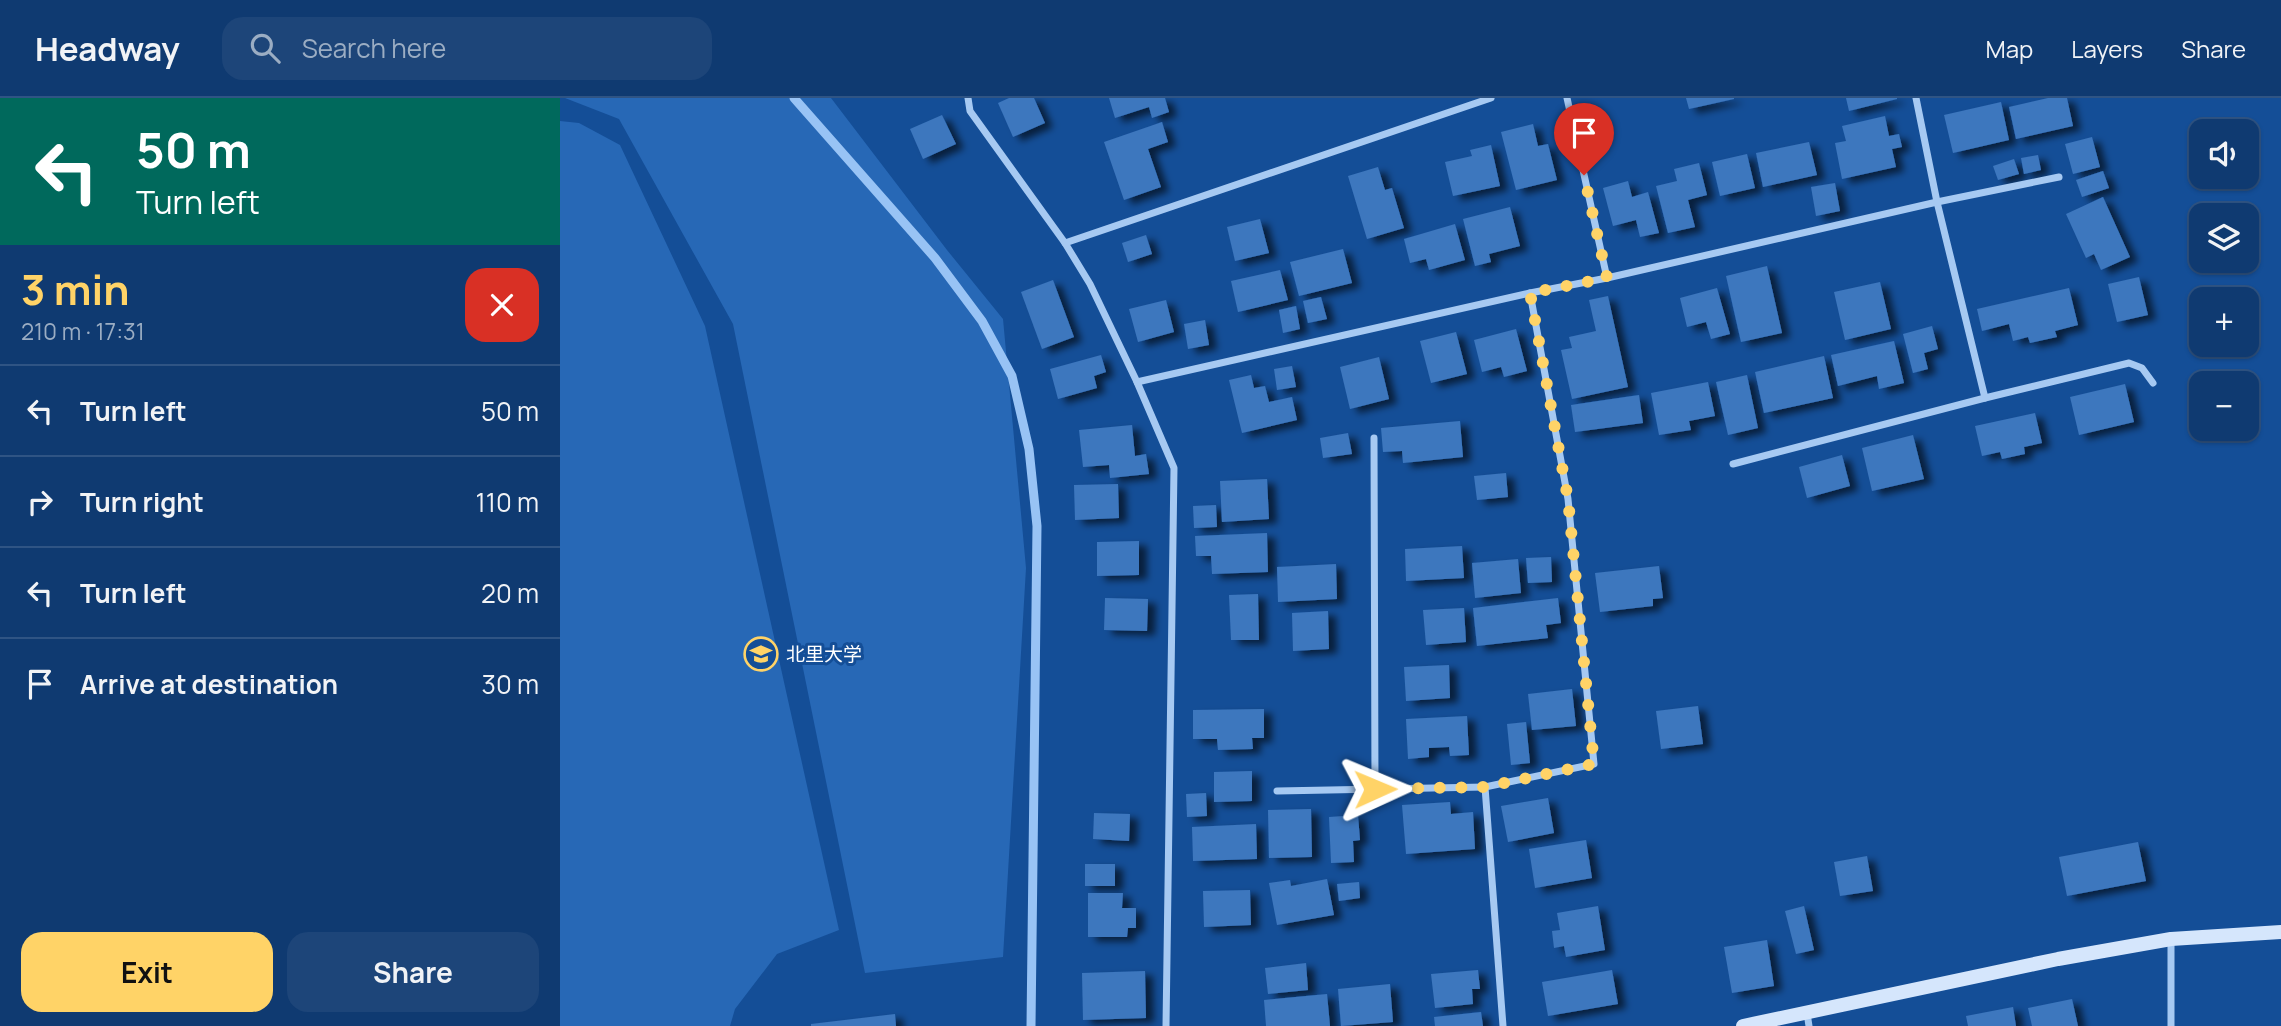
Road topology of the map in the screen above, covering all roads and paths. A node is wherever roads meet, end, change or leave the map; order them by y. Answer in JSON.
{"nodes":[{"id":1,"x":968,"y":98,"type":"edge"},
{"id":2,"x":1491,"y":98,"type":"edge"},
{"id":3,"x":1567,"y":98,"type":"edge"},
{"id":4,"x":1916,"y":98,"type":"edge"},
{"id":5,"x":2059,"y":177,"type":"dead end"},
{"id":6,"x":1937,"y":202,"type":"junction"},
{"id":7,"x":1065,"y":243,"type":"junction"},
{"id":8,"x":1607,"y":278,"type":"junction"},
{"id":9,"x":1530,"y":293,"type":"junction"},
{"id":10,"x":1137,"y":382,"type":"junction"},
{"id":11,"x":2153,"y":383,"type":"dead end"},
{"id":12,"x":1985,"y":398,"type":"junction"},
{"id":13,"x":1374,"y":438,"type":"dead end"},
{"id":14,"x":1733,"y":464,"type":"dead end"},
{"id":15,"x":1485,"y":787,"type":"junction"},
{"id":16,"x":1375,"y":789,"type":"junction"},
{"id":17,"x":1277,"y":791,"type":"dead end"},
{"id":18,"x":2281,"y":932,"type":"edge"},
{"id":19,"x":2171,"y":939,"type":"junction"},
{"id":20,"x":1808,"y":1020,"type":"edge"},
{"id":21,"x":1166,"y":1026,"type":"edge"},
{"id":22,"x":1503,"y":1026,"type":"edge"},
{"id":23,"x":1744,"y":1026,"type":"edge"},
{"id":24,"x":2171,"y":1026,"type":"edge"}],
"edges":[{"from":1,"to":7,"type":"street"},
{"from":2,"to":7,"type":"street"},
{"from":3,"to":8,"type":"street"},
{"from":4,"to":6,"type":"street"},
{"from":5,"to":6,"type":"street"},
{"from":6,"to":8,"type":"street"},
{"from":6,"to":12,"type":"street"},
{"from":7,"to":10,"type":"street"},
{"from":8,"to":9,"type":"street"},
{"from":9,"to":10,"type":"street"},
{"from":9,"to":15,"type":"street"},
{"from":10,"to":21,"type":"street"},
{"from":11,"to":12,"type":"street"},
{"from":12,"to":14,"type":"street"},
{"from":13,"to":16,"type":"street"},
{"from":15,"to":16,"type":"street"},
{"from":15,"to":22,"type":"street"},
{"from":16,"to":17,"type":"street"},
{"from":18,"to":19,"type":"street"},
{"from":19,"to":20,"type":"street"},
{"from":19,"to":24,"type":"street"},
{"from":20,"to":23,"type":"street"}]}
